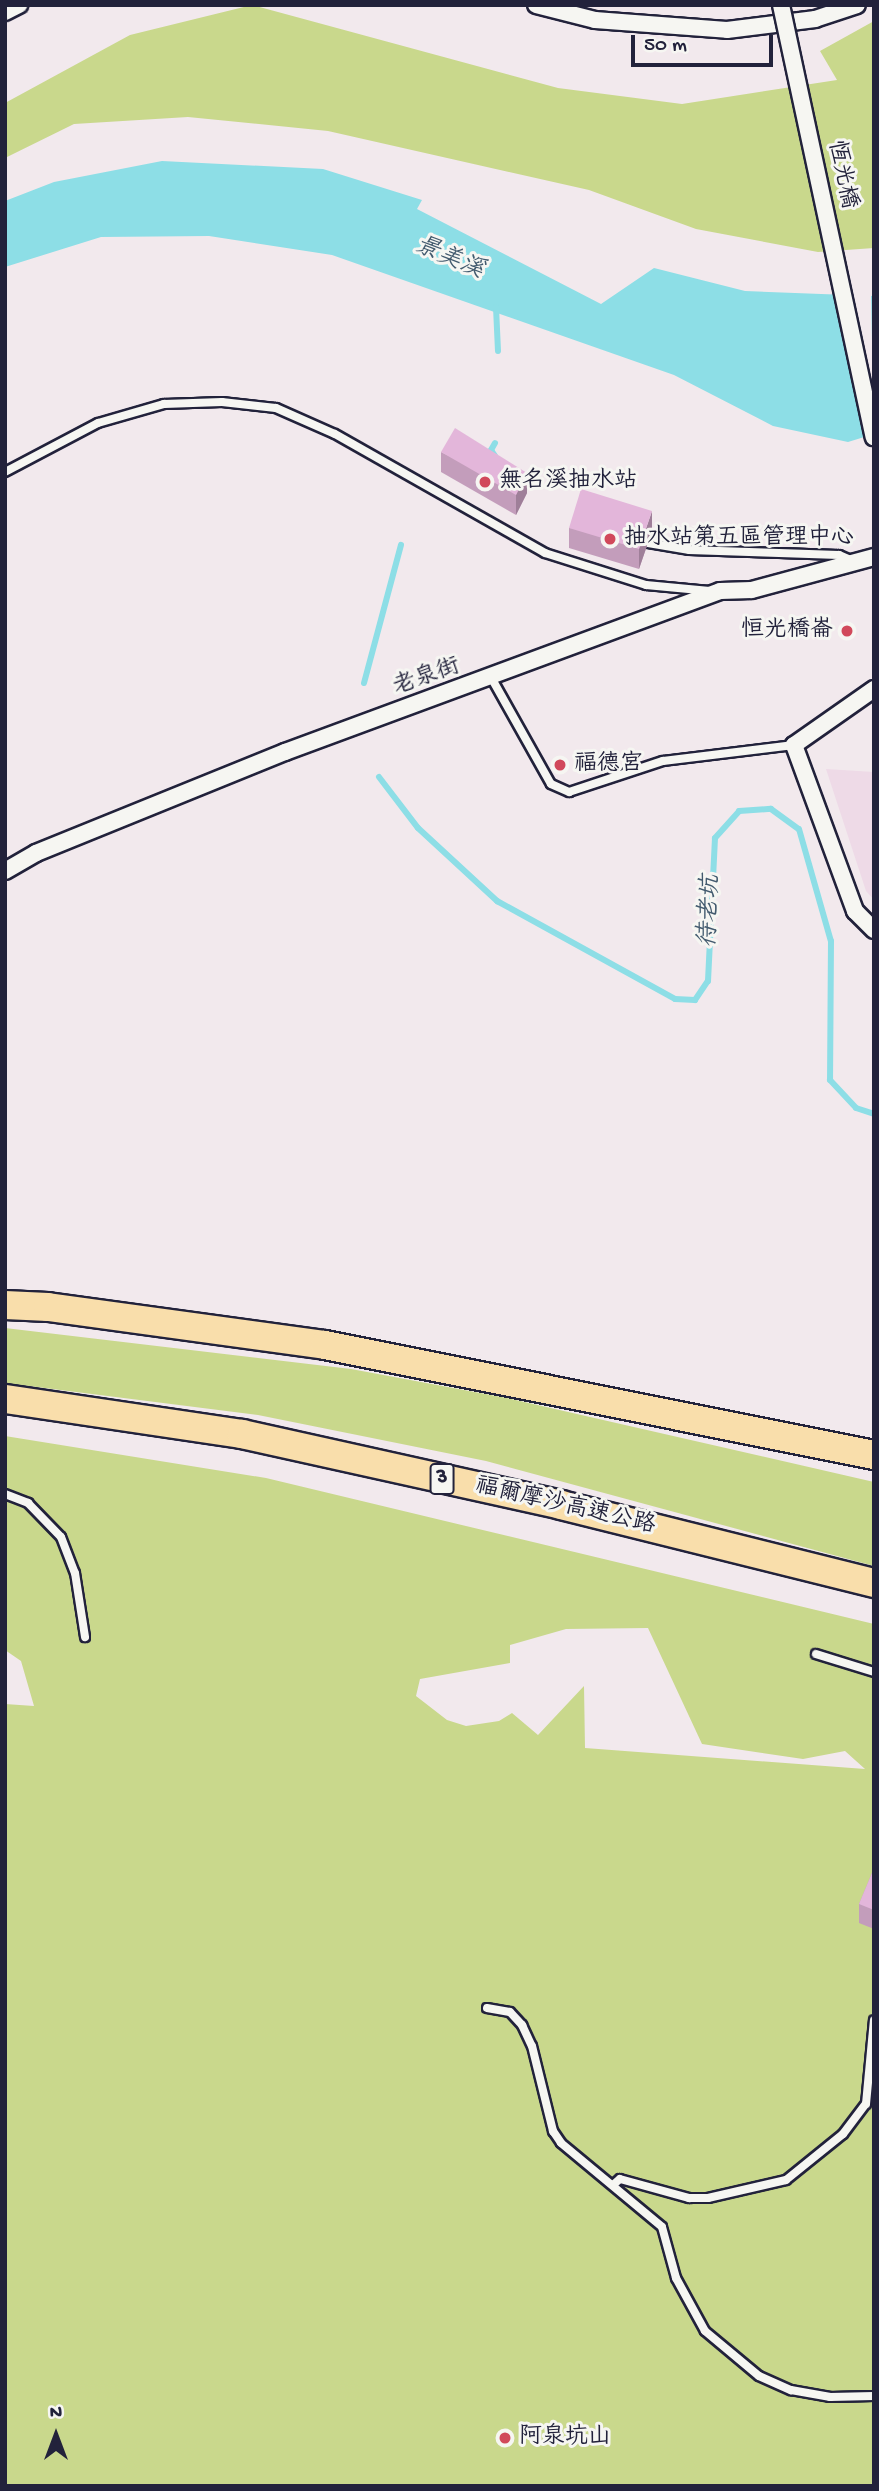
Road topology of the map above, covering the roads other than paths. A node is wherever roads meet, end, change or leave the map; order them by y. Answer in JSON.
{"nodes":[{"id":1,"x":19,"y":5,"type":"edge"},
{"id":2,"x":536,"y":5,"type":"edge"},
{"id":3,"x":780,"y":5,"type":"edge"},
{"id":4,"x":857,"y":5,"type":"edge"},
{"id":5,"x":5,"y":12,"type":"edge"},
{"id":6,"x":874,"y":438,"type":"edge"},
{"id":7,"x":5,"y":472,"type":"edge"},
{"id":8,"x":648,"y":543,"type":"edge"},
{"id":9,"x":874,"y":558,"type":"edge"},
{"id":10,"x":856,"y":561,"type":"junction"},
{"id":11,"x":720,"y":591,"type":"junction"},
{"id":12,"x":492,"y":679,"type":"junction"},
{"id":13,"x":874,"y":689,"type":"edge"},
{"id":14,"x":794,"y":745,"type":"junction"},
{"id":15,"x":5,"y":871,"type":"edge"},
{"id":16,"x":874,"y":930,"type":"edge"},
{"id":17,"x":5,"y":1305,"type":"edge"},
{"id":18,"x":5,"y":1399,"type":"edge"},
{"id":19,"x":874,"y":1455,"type":"edge"},
{"id":20,"x":5,"y":1494,"type":"edge"},
{"id":21,"x":874,"y":1583,"type":"edge"},
{"id":22,"x":85,"y":1637,"type":"dead end"},
{"id":23,"x":816,"y":1654,"type":"dead end"},
{"id":24,"x":874,"y":1672,"type":"edge"},
{"id":25,"x":487,"y":2008,"type":"dead end"},
{"id":26,"x":874,"y":2020,"type":"edge"},
{"id":27,"x":613,"y":2185,"type":"junction"},
{"id":28,"x":874,"y":2396,"type":"edge"}],
"edges":[{"from":1,"to":5,"type":"street"},
{"from":2,"to":4,"type":"street"},
{"from":3,"to":6,"type":"street","name":"恆光橋","bridge":true},
{"from":7,"to":11,"type":"lane"},
{"from":8,"to":10,"type":"lane"},
{"from":9,"to":10,"type":"street","name":"老泉街"},
{"from":10,"to":11,"type":"street","name":"老泉街"},
{"from":11,"to":12,"type":"street","name":"老泉街"},
{"from":12,"to":14,"type":"lane"},
{"from":12,"to":15,"type":"street","name":"老泉街"},
{"from":13,"to":14,"type":"street"},
{"from":14,"to":16,"type":"street"},
{"from":17,"to":19,"type":"highway"},
{"from":18,"to":21,"type":"highway","name":"福爾摩沙高速公路","number":"3"},
{"from":20,"to":22,"type":"lane"},
{"from":23,"to":24,"type":"lane"},
{"from":25,"to":27,"type":"lane"},
{"from":26,"to":27,"type":"lane"},
{"from":27,"to":28,"type":"lane"}]}
